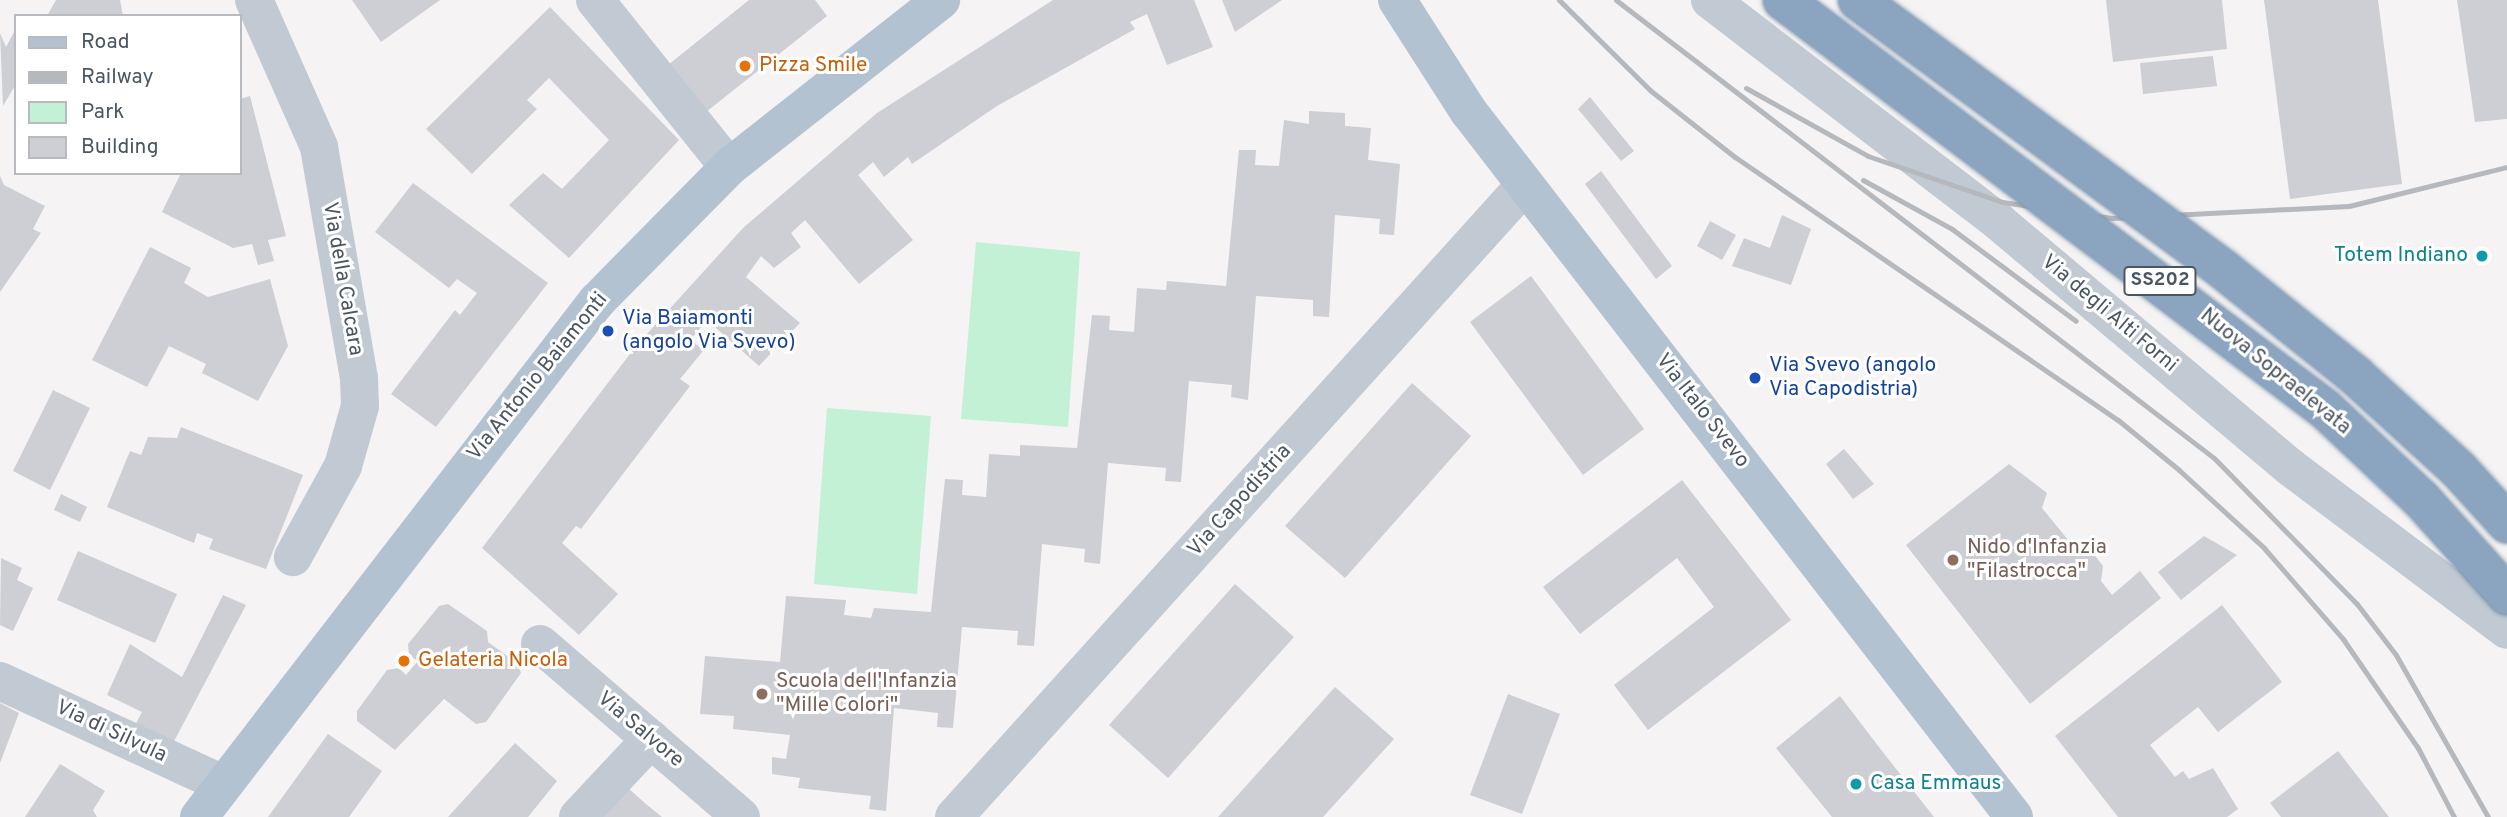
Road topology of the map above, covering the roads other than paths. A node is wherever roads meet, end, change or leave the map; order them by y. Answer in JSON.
{"nodes":[{"id":1,"x":254,"y":0,"type":"edge"},
{"id":2,"x":595,"y":0,"type":"edge"},
{"id":3,"x":941,"y":0,"type":"edge"},
{"id":4,"x":1397,"y":0,"type":"edge"},
{"id":5,"x":1710,"y":0,"type":"edge"},
{"id":6,"x":1783,"y":0,"type":"edge"},
{"id":7,"x":1858,"y":0,"type":"edge"},
{"id":8,"x":729,"y":167,"type":"junction"},
{"id":9,"x":1525,"y":185,"type":"junction"},
{"id":10,"x":2507,"y":523,"type":"edge"},
{"id":11,"x":293,"y":557,"type":"dead end"},
{"id":12,"x":2507,"y":595,"type":"edge"},
{"id":13,"x":2507,"y":630,"type":"edge"},
{"id":14,"x":540,"y":644,"type":"dead end"},
{"id":15,"x":0,"y":681,"type":"edge"},
{"id":16,"x":651,"y":739,"type":"junction"},
{"id":17,"x":223,"y":784,"type":"junction"},
{"id":18,"x":199,"y":817,"type":"edge"},
{"id":19,"x":578,"y":817,"type":"edge"},
{"id":20,"x":741,"y":817,"type":"edge"},
{"id":21,"x":954,"y":817,"type":"edge"},
{"id":22,"x":2014,"y":817,"type":"edge"}],
"edges":[{"from":1,"to":11,"type":"street","name":"Via della Calcara"},
{"from":2,"to":8,"type":"street"},
{"from":3,"to":8,"type":"main road","name":"Via Antonio Baiamonti"},
{"from":4,"to":9,"type":"main road","name":"Via Italo Svevo"},
{"from":5,"to":13,"type":"street","name":"Via degli Alti Forni"},
{"from":6,"to":12,"type":"highway","name":"Nuova Sopraelevata","number":"SS202","bridge":true},
{"from":7,"to":10,"type":"highway","number":"SS202","bridge":true},
{"from":8,"to":17,"type":"main road","name":"Via Antonio Baiamonti"},
{"from":9,"to":21,"type":"street","name":"Via Capodistria"},
{"from":9,"to":22,"type":"main road","name":"Via Italo Svevo"},
{"from":14,"to":16,"type":"street","name":"Via Salvore"},
{"from":15,"to":17,"type":"street","name":"Via di Silvula"},
{"from":16,"to":19,"type":"street"},
{"from":16,"to":20,"type":"street","name":"Via Salvore"},
{"from":17,"to":18,"type":"main road","name":"Via Antonio Baiamonti"}]}
